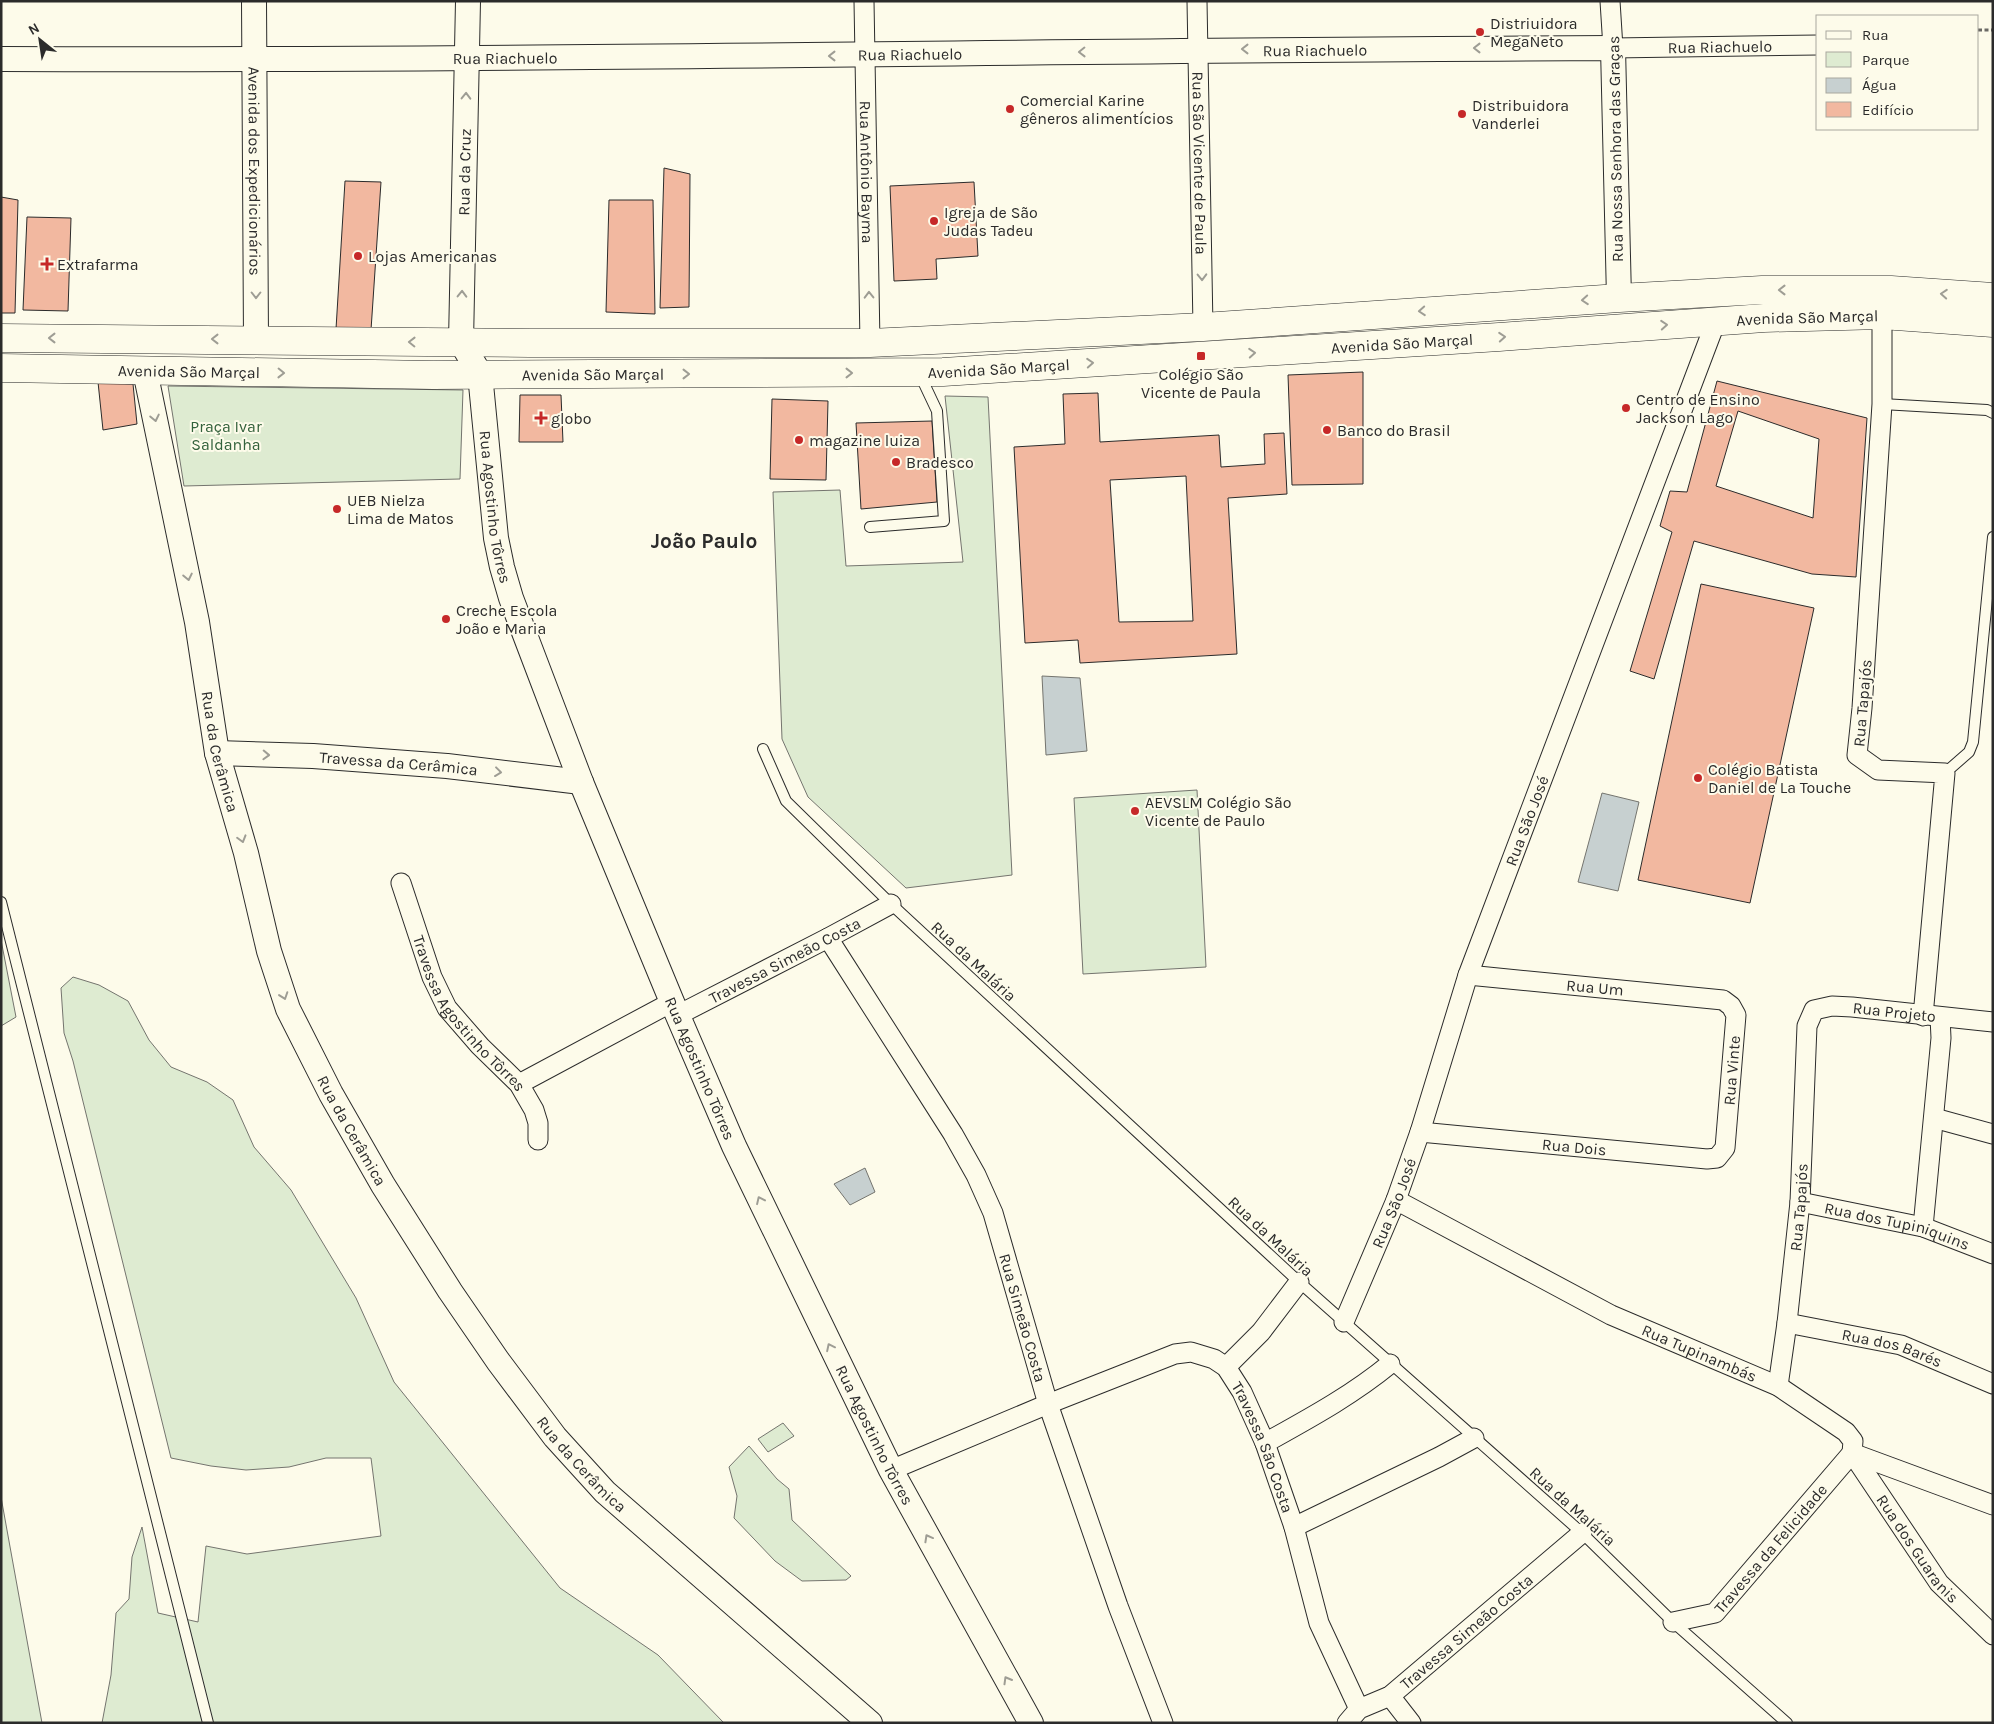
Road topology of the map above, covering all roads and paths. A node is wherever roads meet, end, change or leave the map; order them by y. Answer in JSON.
{"nodes":[{"id":1,"x":254,"y":1,"type":"edge"},
{"id":2,"x":468,"y":1,"type":"edge"},
{"id":3,"x":864,"y":1,"type":"edge"},
{"id":4,"x":1197,"y":1,"type":"edge"},
{"id":5,"x":1610,"y":1,"type":"edge"},
{"id":6,"x":1979,"y":30,"type":"edge"},
{"id":7,"x":1993,"y":30,"type":"edge"},
{"id":8,"x":1816,"y":45,"type":"edge"},
{"id":9,"x":1613,"y":48,"type":"junction"},
{"id":10,"x":1198,"y":50,"type":"junction"},
{"id":11,"x":865,"y":56,"type":"junction"},
{"id":12,"x":467,"y":58,"type":"junction"},
{"id":13,"x":1,"y":60,"type":"edge"},
{"id":14,"x":254,"y":60,"type":"junction"},
{"id":15,"x":1993,"y":297,"type":"edge"},
{"id":16,"x":1619,"y":298,"type":"junction"},
{"id":17,"x":1882,"y":316,"type":"junction"},
{"id":18,"x":1716,"y":321,"type":"junction"},
{"id":19,"x":1993,"y":323,"type":"edge"},
{"id":20,"x":1203,"y":327,"type":"junction"},
{"id":21,"x":1,"y":338,"type":"edge"},
{"id":22,"x":256,"y":340,"type":"junction"},
{"id":23,"x":461,"y":342,"type":"junction"},
{"id":24,"x":870,"y":343,"type":"junction"},
{"id":25,"x":1,"y":368,"type":"edge"},
{"id":26,"x":145,"y":371,"type":"junction"},
{"id":27,"x":919,"y":372,"type":"junction"},
{"id":28,"x":480,"y":374,"type":"junction"},
{"id":29,"x":1882,"y":404,"type":"junction"},
{"id":30,"x":1993,"y":413,"type":"edge"},
{"id":31,"x":870,"y":527,"type":"dead end"},
{"id":32,"x":1993,"y":537,"type":"edge"},
{"id":33,"x":763,"y":749,"type":"dead end"},
{"id":34,"x":217,"y":753,"type":"junction"},
{"id":35,"x":1945,"y":772,"type":"junction"},
{"id":36,"x":581,"y":782,"type":"junction"},
{"id":37,"x":401,"y":883,"type":"dead end"},
{"id":38,"x":1,"y":902,"type":"edge"},
{"id":39,"x":891,"y":904,"type":"junction"},
{"id":40,"x":828,"y":938,"type":"junction"},
{"id":41,"x":1468,"y":975,"type":"junction"},
{"id":42,"x":1723,"y":1000,"type":"joint"},
{"id":43,"x":675,"y":1008,"type":"junction"},
{"id":44,"x":1931,"y":1016,"type":"junction"},
{"id":45,"x":1993,"y":1022,"type":"edge"},
{"id":46,"x":1807,"y":1026,"type":"joint"},
{"id":47,"x":520,"y":1084,"type":"junction"},
{"id":48,"x":1934,"y":1118,"type":"junction"},
{"id":49,"x":1420,"y":1132,"type":"junction"},
{"id":50,"x":1993,"y":1134,"type":"edge"},
{"id":51,"x":538,"y":1140,"type":"dead end"},
{"id":52,"x":1725,"y":1148,"type":"joint"},
{"id":53,"x":1396,"y":1200,"type":"junction"},
{"id":54,"x":1800,"y":1202,"type":"junction"},
{"id":55,"x":1923,"y":1227,"type":"junction"},
{"id":56,"x":1993,"y":1254,"type":"edge"},
{"id":57,"x":1299,"y":1282,"type":"junction"},
{"id":58,"x":1344,"y":1322,"type":"junction"},
{"id":59,"x":1787,"y":1323,"type":"junction"},
{"id":60,"x":1390,"y":1364,"type":"junction"},
{"id":61,"x":1226,"y":1368,"type":"junction"},
{"id":62,"x":1993,"y":1384,"type":"edge"},
{"id":63,"x":1778,"y":1386,"type":"junction"},
{"id":64,"x":1048,"y":1404,"type":"junction"},
{"id":65,"x":1474,"y":1438,"type":"junction"},
{"id":66,"x":1265,"y":1443,"type":"junction"},
{"id":67,"x":1852,"y":1453,"type":"junction"},
{"id":68,"x":890,"y":1470,"type":"junction"},
{"id":69,"x":1993,"y":1506,"type":"edge"},
{"id":70,"x":1294,"y":1527,"type":"junction"},
{"id":71,"x":1582,"y":1533,"type":"junction"},
{"id":72,"x":1673,"y":1622,"type":"junction"},
{"id":73,"x":1993,"y":1635,"type":"edge"},
{"id":74,"x":1390,"y":1696,"type":"junction"},
{"id":75,"x":1353,"y":1716,"type":"edge"},
{"id":76,"x":208,"y":1723,"type":"edge"},
{"id":77,"x":870,"y":1723,"type":"edge"},
{"id":78,"x":1031,"y":1723,"type":"edge"},
{"id":79,"x":1163,"y":1723,"type":"edge"},
{"id":80,"x":1412,"y":1723,"type":"edge"},
{"id":81,"x":1787,"y":1723,"type":"edge"}],
"edges":[{"from":1,"to":14,"type":"street","name":"Avenida dos Expedicionários"},
{"from":2,"to":12,"type":"street","name":"Rua da Cruz"},
{"from":3,"to":11,"type":"street","name":"Rua Antônio Bayma"},
{"from":4,"to":10,"type":"street","name":"Rua São Vicente de Paula"},
{"from":5,"to":9,"type":"street","name":"Rua Nossa Senhora das Graças"},
{"from":6,"to":7,"type":"path"},
{"from":8,"to":9,"type":"street","name":"Rua Riachuelo"},
{"from":9,"to":10,"type":"street","name":"Rua Riachuelo","one_way":true},
{"from":9,"to":16,"type":"street","name":"Rua Nossa Senhora das Graças"},
{"from":10,"to":11,"type":"street","name":"Rua Riachuelo","one_way":true},
{"from":10,"to":20,"type":"street","name":"Rua São Vicente de Paula","one_way":true},
{"from":11,"to":12,"type":"street","name":"Rua Riachuelo","one_way":true},
{"from":24,"to":11,"type":"street","name":"Rua Antônio Bayma","one_way":true},
{"from":12,"to":14,"type":"street","name":"Rua Riachuelo"},
{"from":23,"to":12,"type":"street","name":"Rua da Cruz","one_way":true},
{"from":13,"to":14,"type":"street","name":"Rua Riachuelo"},
{"from":14,"to":22,"type":"street","name":"Avenida dos Expedicionários","one_way":true},
{"from":15,"to":16,"type":"main road","name":"Avenida São Marçal","one_way":true},
{"from":16,"to":20,"type":"main road","name":"Avenida São Marçal","one_way":true},
{"from":17,"to":18,"type":"main road","name":"Avenida São Marçal"},
{"from":17,"to":19,"type":"main road","name":"Avenida São Marçal"},
{"from":17,"to":29,"type":"street","name":"Rua Tapajós"},
{"from":27,"to":18,"type":"main road","name":"Avenida São Marçal","one_way":true},
{"from":18,"to":41,"type":"street","name":"Rua São José"},
{"from":20,"to":24,"type":"main road","name":"Avenida São Marçal"},
{"from":22,"to":21,"type":"main road","name":"Avenida São Marçal","one_way":true},
{"from":23,"to":22,"type":"main road","name":"Avenida São Marçal","one_way":true},
{"from":23,"to":24,"type":"main road","name":"Avenida São Marçal"},
{"from":23,"to":28,"type":"street"},
{"from":25,"to":26,"type":"main road","name":"Avenida São Marçal"},
{"from":26,"to":28,"type":"main road","name":"Avenida São Marçal","one_way":true},
{"from":26,"to":34,"type":"street","name":"Rua da Cerâmica","one_way":true},
{"from":28,"to":27,"type":"main road","name":"Avenida São Marçal","one_way":true},
{"from":27,"to":31,"type":"lane"},
{"from":28,"to":36,"type":"street","name":"Rua Agostinho Tôrres"},
{"from":29,"to":30,"type":"lane"},
{"from":29,"to":35,"type":"street","name":"Rua Tapajós"},
{"from":32,"to":35,"type":"lane"},
{"from":33,"to":39,"type":"lane","name":"Rua da Malária"},
{"from":34,"to":36,"type":"street","name":"Travessa da Cerâmica","one_way":true},
{"from":34,"to":77,"type":"street","name":"Rua da Cerâmica","one_way":true},
{"from":35,"to":44,"type":"street"},
{"from":36,"to":43,"type":"street","name":"Rua Agostinho Tôrres"},
{"from":37,"to":47,"type":"street","name":"Travessa Agostinho Tôrres"},
{"from":38,"to":76,"type":"lane"},
{"from":39,"to":40,"type":"street","name":"Travessa Simeão Costa"},
{"from":39,"to":57,"type":"lane","name":"Rua da Malária"},
{"from":40,"to":43,"type":"street","name":"Travessa Simeão Costa"},
{"from":40,"to":64,"type":"street","name":"Rua Simeão Costa"},
{"from":41,"to":42,"type":"street","name":"Rua Um"},
{"from":41,"to":49,"type":"street","name":"Rua São José"},
{"from":42,"to":52,"type":"street","name":"Rua Vinte"},
{"from":43,"to":47,"type":"street","name":"Travessa Simeão Costa"},
{"from":68,"to":43,"type":"street","name":"Rua Agostinho Tôrres","one_way":true},
{"from":44,"to":45,"type":"street","name":"Rua Projeto"},
{"from":44,"to":46,"type":"street","name":"Rua Projeto"},
{"from":44,"to":48,"type":"street"},
{"from":46,"to":54,"type":"street","name":"Rua Tapajós"},
{"from":47,"to":51,"type":"street","name":"Travessa Agostinho Tôrres"},
{"from":48,"to":50,"type":"street"},
{"from":48,"to":55,"type":"street"},
{"from":49,"to":52,"type":"street","name":"Rua Dois"},
{"from":49,"to":53,"type":"street","name":"Rua São José"},
{"from":53,"to":58,"type":"street","name":"Rua São José"},
{"from":53,"to":63,"type":"street","name":"Rua Tupinambás"},
{"from":54,"to":55,"type":"street","name":"Rua dos Tupiniquins"},
{"from":54,"to":59,"type":"street","name":"Rua Tapajós"},
{"from":55,"to":56,"type":"street","name":"Rua dos Tupiniquins"},
{"from":57,"to":58,"type":"lane","name":"Rua da Malária"},
{"from":57,"to":61,"type":"street"},
{"from":58,"to":60,"type":"lane","name":"Rua da Malária"},
{"from":59,"to":62,"type":"street","name":"Rua dos Barés"},
{"from":59,"to":63,"type":"street","name":"Rua Tapajós"},
{"from":60,"to":65,"type":"lane","name":"Rua da Malária"},
{"from":60,"to":66,"type":"street"},
{"from":61,"to":64,"type":"street","name":"Travessa São Costa"},
{"from":61,"to":66,"type":"street","name":"Travessa São Costa"},
{"from":63,"to":67,"type":"street","name":"Rua Tupinambás"},
{"from":64,"to":68,"type":"street"},
{"from":64,"to":79,"type":"street","name":"Rua Simeão Costa"},
{"from":65,"to":70,"type":"street"},
{"from":65,"to":71,"type":"lane","name":"Rua da Malária"},
{"from":66,"to":70,"type":"street","name":"Travessa São Costa"},
{"from":67,"to":69,"type":"street"},
{"from":67,"to":72,"type":"street","name":"Travessa da Felicidade"},
{"from":67,"to":73,"type":"street","name":"Rua dos Guaranis"},
{"from":78,"to":68,"type":"street","name":"Rua Agostinho Tôrres","one_way":true},
{"from":70,"to":75,"type":"street","name":"Travessa São Costa"},
{"from":71,"to":72,"type":"lane","name":"Rua da Malária"},
{"from":71,"to":74,"type":"street","name":"Travessa Simeão Costa"},
{"from":72,"to":81,"type":"lane","name":"Rua da Malária"},
{"from":74,"to":75,"type":"street","name":"Travessa Simeão Costa"},
{"from":74,"to":80,"type":"street"}]}
